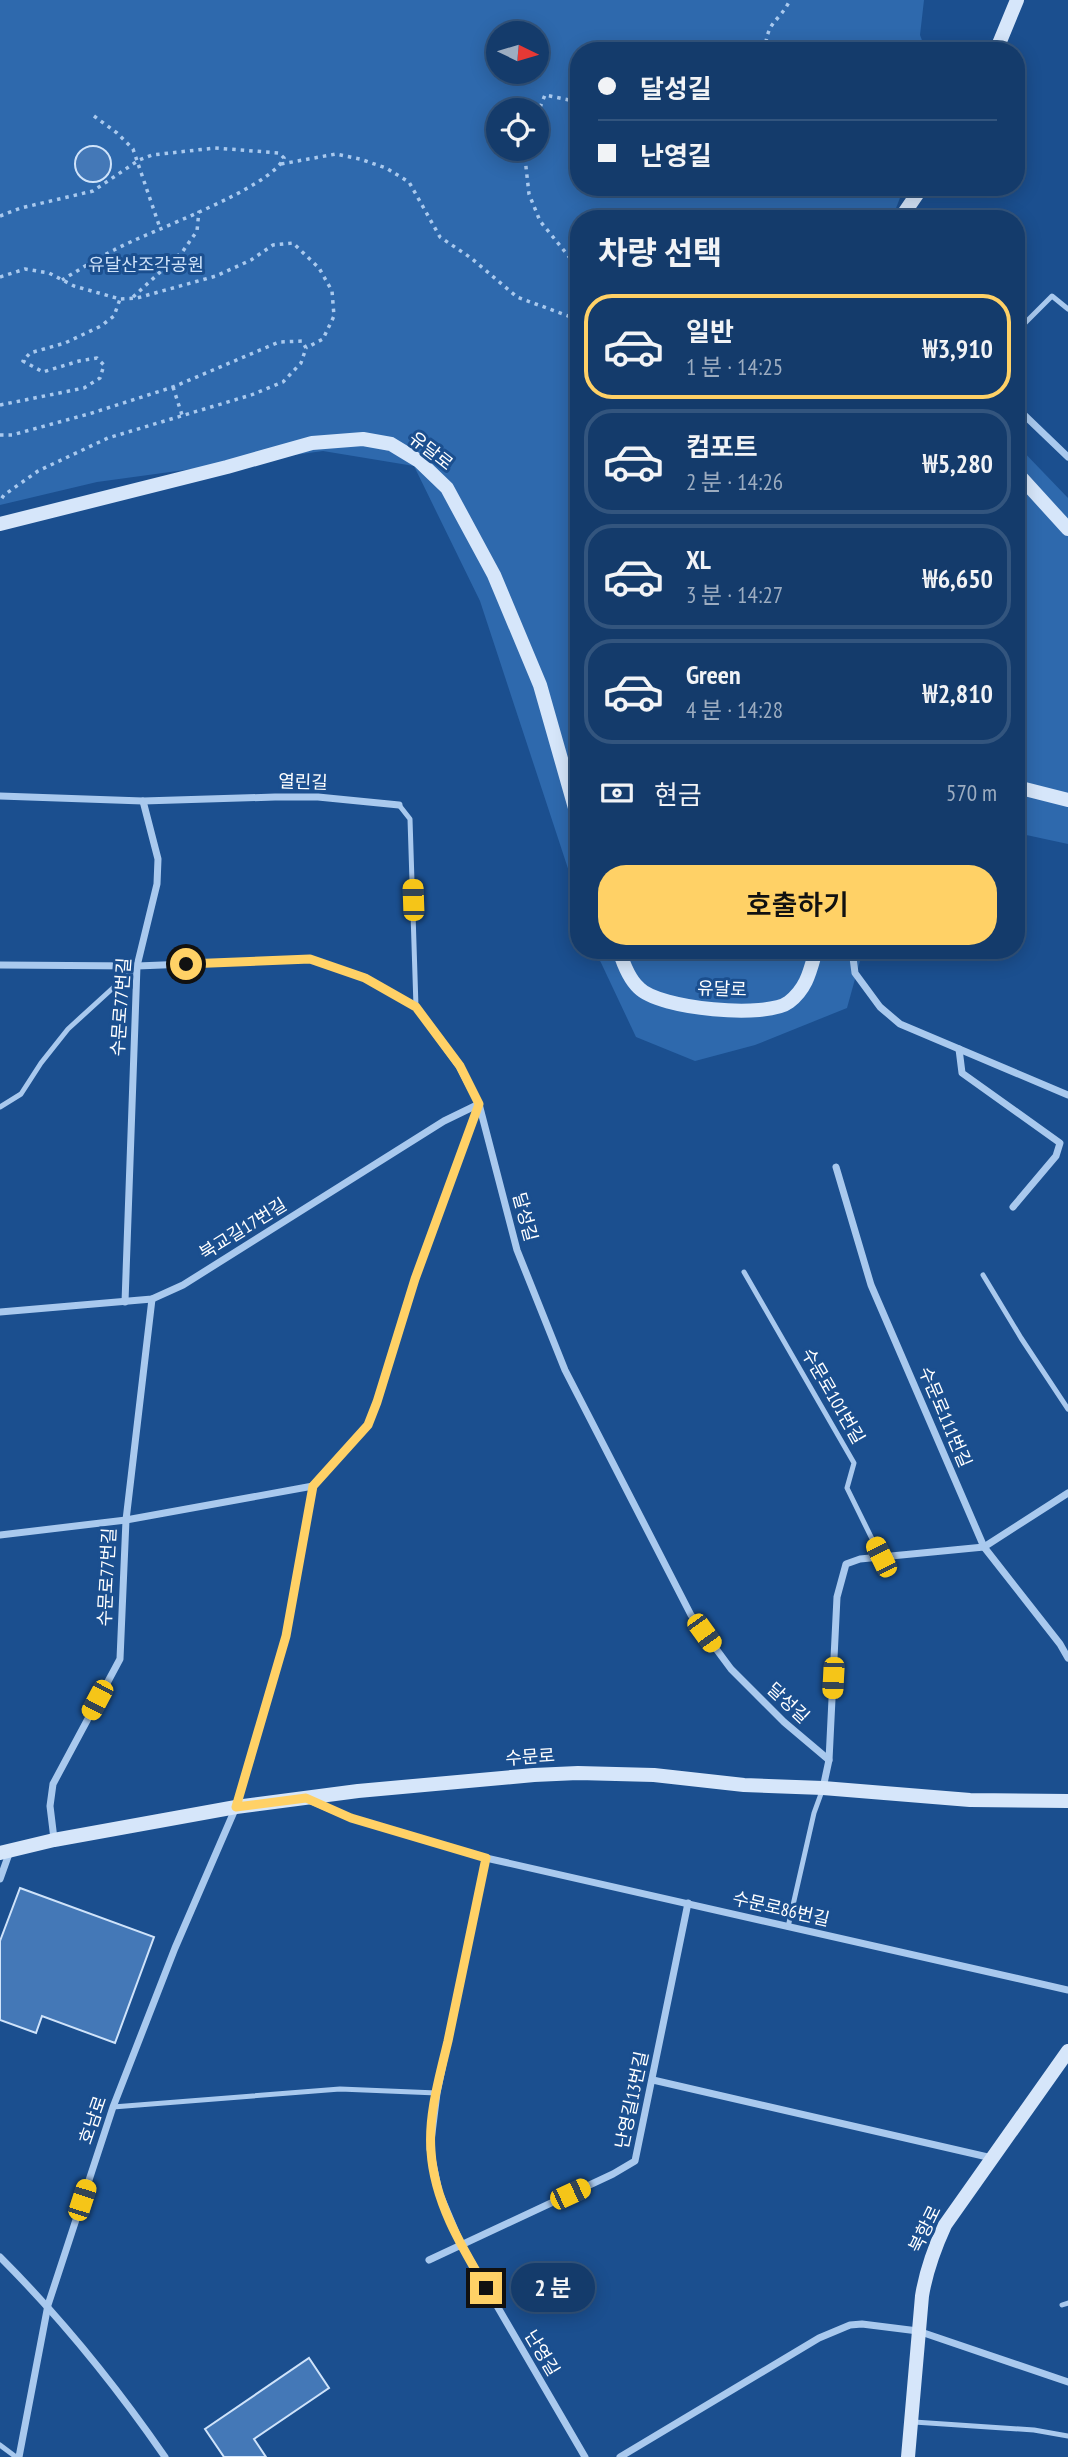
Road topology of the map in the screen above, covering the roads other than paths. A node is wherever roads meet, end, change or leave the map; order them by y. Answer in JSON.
{"nodes":[{"id":1,"x":1017,"y":0,"type":"edge"},
{"id":2,"x":1000,"y":42,"type":"edge"},
{"id":3,"x":1068,"y":309,"type":"edge"},
{"id":4,"x":1025,"y":323,"type":"edge"},
{"id":5,"x":1025,"y":416,"type":"edge"},
{"id":6,"x":1068,"y":457,"type":"edge"},
{"id":7,"x":1025,"y":482,"type":"edge"},
{"id":8,"x":0,"y":524,"type":"edge"},
{"id":9,"x":1068,"y":528,"type":"edge"},
{"id":10,"x":1025,"y":789,"type":"edge"},
{"id":11,"x":570,"y":790,"type":"edge"},
{"id":12,"x":0,"y":796,"type":"edge"},
{"id":13,"x":1068,"y":800,"type":"edge"},
{"id":14,"x":143,"y":801,"type":"junction"},
{"id":15,"x":399,"y":805,"type":"joint"},
{"id":16,"x":622,"y":959,"type":"edge"},
{"id":17,"x":813,"y":959,"type":"edge"},
{"id":18,"x":853,"y":959,"type":"edge"},
{"id":19,"x":0,"y":965,"type":"edge"},
{"id":20,"x":137,"y":966,"type":"junction"},
{"id":21,"x":416,"y":1007,"type":"junction"},
{"id":22,"x":958,"y":1049,"type":"junction"},
{"id":23,"x":1068,"y":1095,"type":"edge"},
{"id":24,"x":479,"y":1104,"type":"junction"},
{"id":25,"x":0,"y":1107,"type":"edge"},
{"id":26,"x":836,"y":1167,"type":"dead end"},
{"id":27,"x":1013,"y":1207,"type":"dead end"},
{"id":28,"x":744,"y":1272,"type":"dead end"},
{"id":29,"x":983,"y":1275,"type":"dead end"},
{"id":30,"x":152,"y":1299,"type":"junction"},
{"id":31,"x":125,"y":1302,"type":"junction"},
{"id":32,"x":0,"y":1312,"type":"edge"},
{"id":33,"x":1068,"y":1409,"type":"edge"},
{"id":34,"x":313,"y":1486,"type":"junction"},
{"id":35,"x":1068,"y":1493,"type":"edge"},
{"id":36,"x":126,"y":1520,"type":"junction"},
{"id":37,"x":0,"y":1535,"type":"edge"},
{"id":38,"x":984,"y":1548,"type":"junction"},
{"id":39,"x":881,"y":1557,"type":"junction"},
{"id":40,"x":1068,"y":1658,"type":"edge"},
{"id":41,"x":829,"y":1760,"type":"junction"},
{"id":42,"x":823,"y":1788,"type":"junction"},
{"id":43,"x":306,"y":1798,"type":"junction"},
{"id":44,"x":1068,"y":1801,"type":"edge"},
{"id":45,"x":236,"y":1807,"type":"junction"},
{"id":46,"x":54,"y":1840,"type":"junction"},
{"id":47,"x":5,"y":1852,"type":"edge"},
{"id":48,"x":486,"y":1858,"type":"junction"},
{"id":49,"x":0,"y":1878,"type":"edge"},
{"id":50,"x":688,"y":1903,"type":"junction"},
{"id":51,"x":788,"y":1927,"type":"junction"},
{"id":52,"x":1068,"y":1990,"type":"edge"},
{"id":53,"x":1068,"y":2052,"type":"edge"},
{"id":54,"x":653,"y":2080,"type":"junction"},
{"id":55,"x":437,"y":2093,"type":"junction"},
{"id":56,"x":113,"y":2107,"type":"junction"},
{"id":57,"x":992,"y":2158,"type":"junction"},
{"id":58,"x":461,"y":2244,"type":"junction"},
{"id":59,"x":0,"y":2257,"type":"edge"},
{"id":60,"x":429,"y":2260,"type":"dead end"},
{"id":61,"x":48,"y":2305,"type":"junction"},
{"id":62,"x":918,"y":2331,"type":"junction"},
{"id":63,"x":1068,"y":2382,"type":"edge"},
{"id":64,"x":911,"y":2422,"type":"junction"},
{"id":65,"x":1068,"y":2436,"type":"edge"},
{"id":66,"x":0,"y":2445,"type":"edge"},
{"id":67,"x":17,"y":2457,"type":"edge"},
{"id":68,"x":166,"y":2457,"type":"edge"},
{"id":69,"x":585,"y":2457,"type":"edge"},
{"id":70,"x":621,"y":2457,"type":"edge"},
{"id":71,"x":908,"y":2457,"type":"edge"}],
"edges":[{"from":1,"to":2,"type":"street"},
{"from":3,"to":4,"type":"lane"},
{"from":5,"to":6,"type":"street"},
{"from":7,"to":9,"type":"street"},
{"from":8,"to":11,"type":"street","name":"유달로"},
{"from":10,"to":13,"type":"street"},
{"from":12,"to":14,"type":"street","name":"열린길"},
{"from":14,"to":15,"type":"street","name":"열린길"},
{"from":14,"to":20,"type":"street","name":"수문로77번길"},
{"from":15,"to":21,"type":"lane","name":"열린길"},
{"from":16,"to":17,"type":"street","name":"유달로"},
{"from":18,"to":22,"type":"street"},
{"from":19,"to":20,"type":"street","name":"달성길"},
{"from":20,"to":21,"type":"street","name":"달성길"},
{"from":20,"to":25,"type":"lane"},
{"from":20,"to":31,"type":"street","name":"수문로77번길"},
{"from":21,"to":24,"type":"street","name":"달성길"},
{"from":22,"to":23,"type":"street"},
{"from":22,"to":27,"type":"street"},
{"from":24,"to":30,"type":"street","name":"북교길17번길"},
{"from":24,"to":34,"type":"street"},
{"from":24,"to":41,"type":"street","name":"달성길"},
{"from":26,"to":38,"type":"street","name":"수문로111번길"},
{"from":28,"to":39,"type":"lane","name":"수문로101번길"},
{"from":29,"to":33,"type":"lane"},
{"from":30,"to":31,"type":"street","name":"북교길17번길"},
{"from":30,"to":36,"type":"street","name":"수문로77번길"},
{"from":31,"to":32,"type":"street","name":"북교길17번길"},
{"from":34,"to":36,"type":"street"},
{"from":34,"to":45,"type":"street","name":"호남로"},
{"from":35,"to":38,"type":"street"},
{"from":36,"to":37,"type":"street"},
{"from":36,"to":46,"type":"street","name":"수문로77번길"},
{"from":38,"to":39,"type":"street"},
{"from":38,"to":40,"type":"street","name":"수문로111번길"},
{"from":39,"to":41,"type":"street"},
{"from":41,"to":42,"type":"street"},
{"from":42,"to":43,"type":"street","name":"수문로"},
{"from":42,"to":44,"type":"street","name":"수문로"},
{"from":42,"to":51,"type":"lane"},
{"from":43,"to":45,"type":"street","name":"수문로"},
{"from":43,"to":48,"type":"street","name":"수문로86번길"},
{"from":45,"to":46,"type":"street","name":"수문로"},
{"from":45,"to":56,"type":"street","name":"호남로"},
{"from":46,"to":47,"type":"street","name":"수문로"},
{"from":47,"to":49,"type":"street"},
{"from":48,"to":50,"type":"street","name":"수문로86번길"},
{"from":48,"to":55,"type":"street","name":"난영길"},
{"from":50,"to":51,"type":"street","name":"수문로86번길"},
{"from":50,"to":54,"type":"street","name":"난영길13번길"},
{"from":51,"to":52,"type":"street","name":"수문로86번길"},
{"from":53,"to":57,"type":"street","name":"북항로"},
{"from":54,"to":57,"type":"street"},
{"from":54,"to":58,"type":"street","name":"난영길13번길"},
{"from":55,"to":56,"type":"lane"},
{"from":55,"to":58,"type":"street","name":"난영길"},
{"from":56,"to":61,"type":"street","name":"호남로"},
{"from":57,"to":62,"type":"street","name":"북항로"},
{"from":58,"to":60,"type":"street","name":"난영길13번길"},
{"from":58,"to":69,"type":"street","name":"난영길"},
{"from":59,"to":61,"type":"street"},
{"from":61,"to":67,"type":"street","name":"호남로"},
{"from":61,"to":68,"type":"street"},
{"from":62,"to":63,"type":"street"},
{"from":62,"to":64,"type":"street","name":"북항로"},
{"from":62,"to":70,"type":"street"},
{"from":64,"to":65,"type":"lane"},
{"from":64,"to":71,"type":"street","name":"북항로"},
{"from":66,"to":67,"type":"lane"}]}
